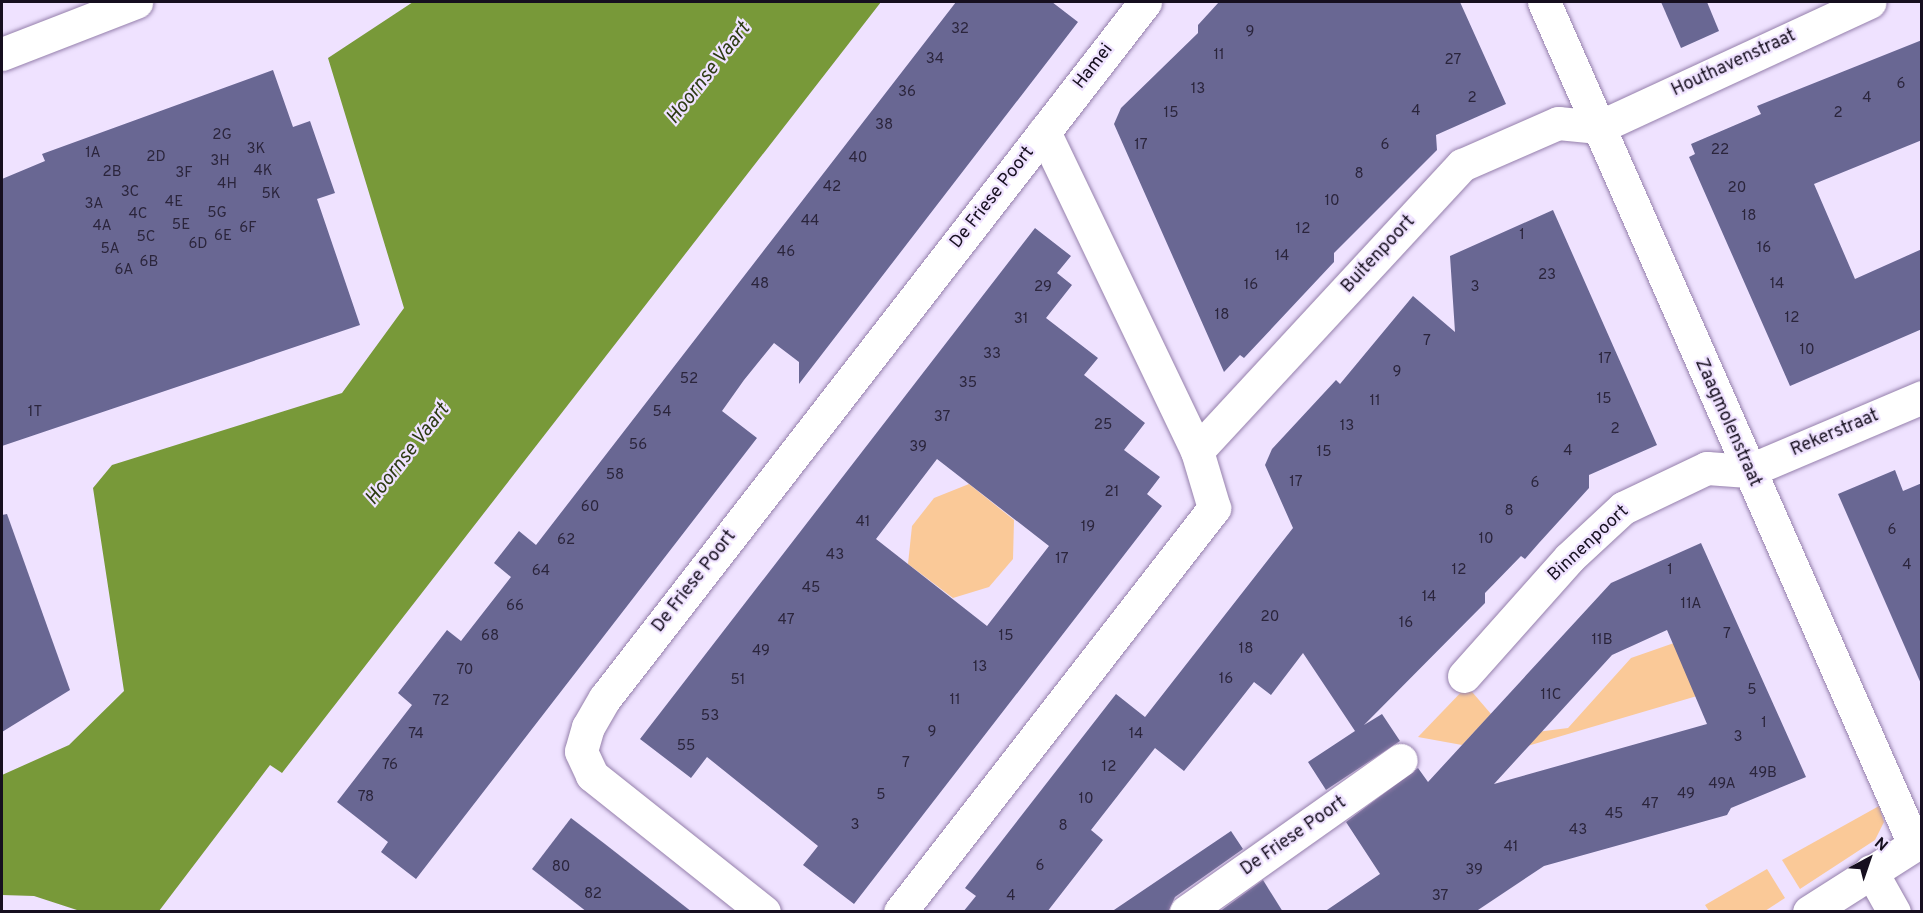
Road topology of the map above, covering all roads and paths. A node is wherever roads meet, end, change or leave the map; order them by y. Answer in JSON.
{"nodes":[{"id":1,"x":136,"y":2,"type":"edge"},
{"id":2,"x":1145,"y":2,"type":"edge"},
{"id":3,"x":1544,"y":2,"type":"edge"},
{"id":4,"x":1869,"y":2,"type":"edge"},
{"id":5,"x":2,"y":54,"type":"edge"},
{"id":6,"x":1599,"y":127,"type":"junction"},
{"id":7,"x":1044,"y":132,"type":"junction"},
{"id":8,"x":1922,"y":397,"type":"edge"},
{"id":9,"x":1197,"y":451,"type":"junction"},
{"id":10,"x":1748,"y":471,"type":"junction"},
{"id":11,"x":1464,"y":676,"type":"dead end"},
{"id":12,"x":1401,"y":760,"type":"dead end"},
{"id":13,"x":1918,"y":842,"type":"edge"},
{"id":14,"x":1871,"y":871,"type":"junction"},
{"id":15,"x":764,"y":912,"type":"edge"},
{"id":16,"x":900,"y":912,"type":"edge"},
{"id":17,"x":1186,"y":912,"type":"edge"},
{"id":18,"x":1809,"y":912,"type":"edge"},
{"id":19,"x":1894,"y":912,"type":"edge"}],
"edges":[{"from":1,"to":5,"type":"street"},
{"from":2,"to":7,"type":"street","name":"Hamei"},
{"from":3,"to":6,"type":"street","name":"Zaagmolenstraat"},
{"from":4,"to":6,"type":"street","name":"Houthavenstraat"},
{"from":6,"to":9,"type":"street","name":"Buitenpoort"},
{"from":6,"to":10,"type":"street","name":"Zaagmolenstraat"},
{"from":7,"to":9,"type":"street","name":"De Friese Poort"},
{"from":7,"to":15,"type":"street","name":"De Friese Poort"},
{"from":8,"to":10,"type":"street","name":"Rekerstraat"},
{"from":9,"to":16,"type":"street","name":"De Friese Poort"},
{"from":10,"to":11,"type":"street","name":"Binnenpoort"},
{"from":10,"to":13,"type":"street","name":"Zaagmolenstraat"},
{"from":12,"to":17,"type":"street","name":"De Friese Poort"},
{"from":13,"to":14,"type":"street"},
{"from":14,"to":18,"type":"street"},
{"from":14,"to":19,"type":"street"}]}
